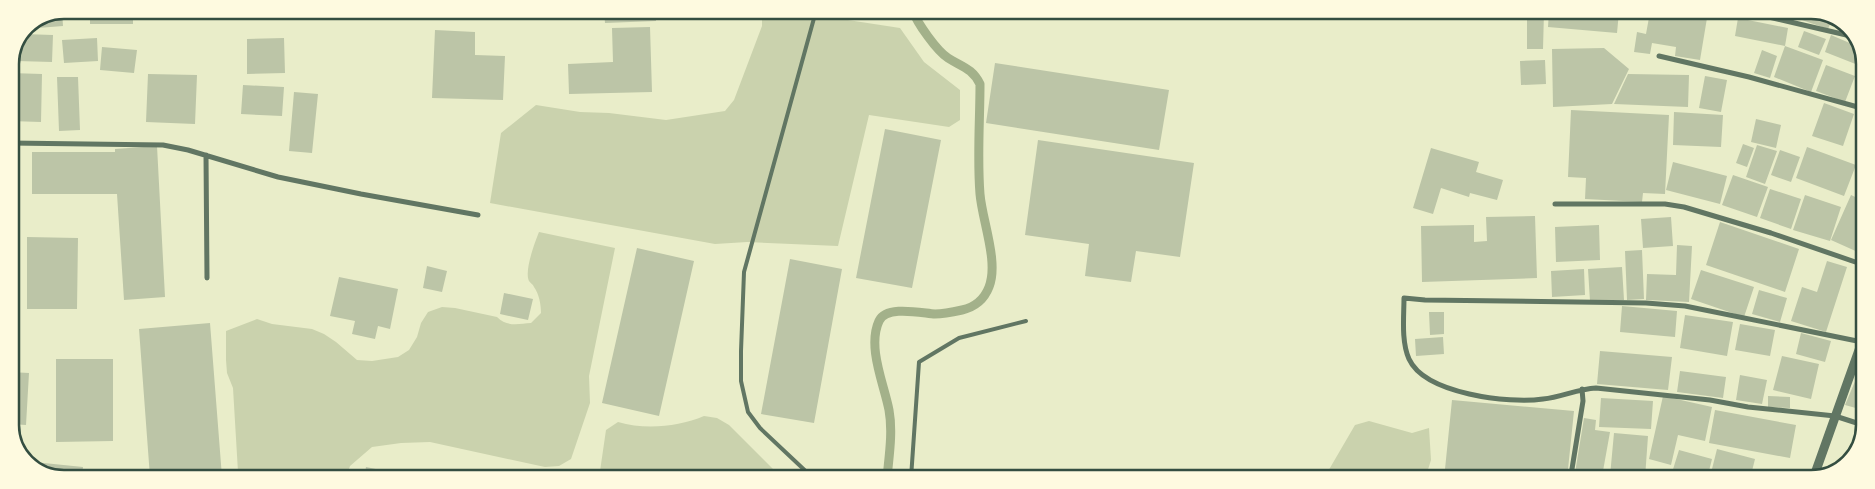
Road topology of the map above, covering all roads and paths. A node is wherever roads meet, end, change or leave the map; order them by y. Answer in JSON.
{"nodes":[{"id":1,"x":814,"y":19,"type":"edge"},
{"id":2,"x":1777,"y":19,"type":"edge"},
{"id":3,"x":1846,"y":35,"type":"edge"},
{"id":4,"x":1659,"y":56,"type":"dead end"},
{"id":5,"x":1856,"y":106,"type":"edge"},
{"id":6,"x":19,"y":143,"type":"edge"},
{"id":7,"x":206,"y":155,"type":"junction"},
{"id":8,"x":1555,"y":204,"type":"dead end"},
{"id":9,"x":478,"y":216,"type":"dead end"},
{"id":10,"x":1856,"y":262,"type":"edge"},
{"id":11,"x":207,"y":278,"type":"dead end"},
{"id":12,"x":1026,"y":321,"type":"dead end"},
{"id":13,"x":1856,"y":338,"type":"edge"},
{"id":14,"x":1856,"y":358,"type":"edge"},
{"id":15,"x":1582,"y":388,"type":"junction"},
{"id":16,"x":1835,"y":416,"type":"junction"},
{"id":17,"x":1856,"y":423,"type":"edge"},
{"id":18,"x":1816,"y":469,"type":"edge"},
{"id":19,"x":805,"y":470,"type":"edge"},
{"id":20,"x":911,"y":470,"type":"edge"},
{"id":21,"x":1573,"y":470,"type":"edge"}],
"edges":[{"from":1,"to":19,"type":"lane"},
{"from":2,"to":3,"type":"street"},
{"from":4,"to":5,"type":"street"},
{"from":6,"to":7,"type":"street"},
{"from":7,"to":9,"type":"street"},
{"from":7,"to":11,"type":"street"},
{"from":8,"to":10,"type":"street"},
{"from":12,"to":20,"type":"lane"},
{"from":13,"to":15,"type":"street"},
{"from":14,"to":16,"type":"street"},
{"from":15,"to":16,"type":"street"},
{"from":15,"to":21,"type":"street"},
{"from":16,"to":17,"type":"street"},
{"from":16,"to":18,"type":"street"}]}
